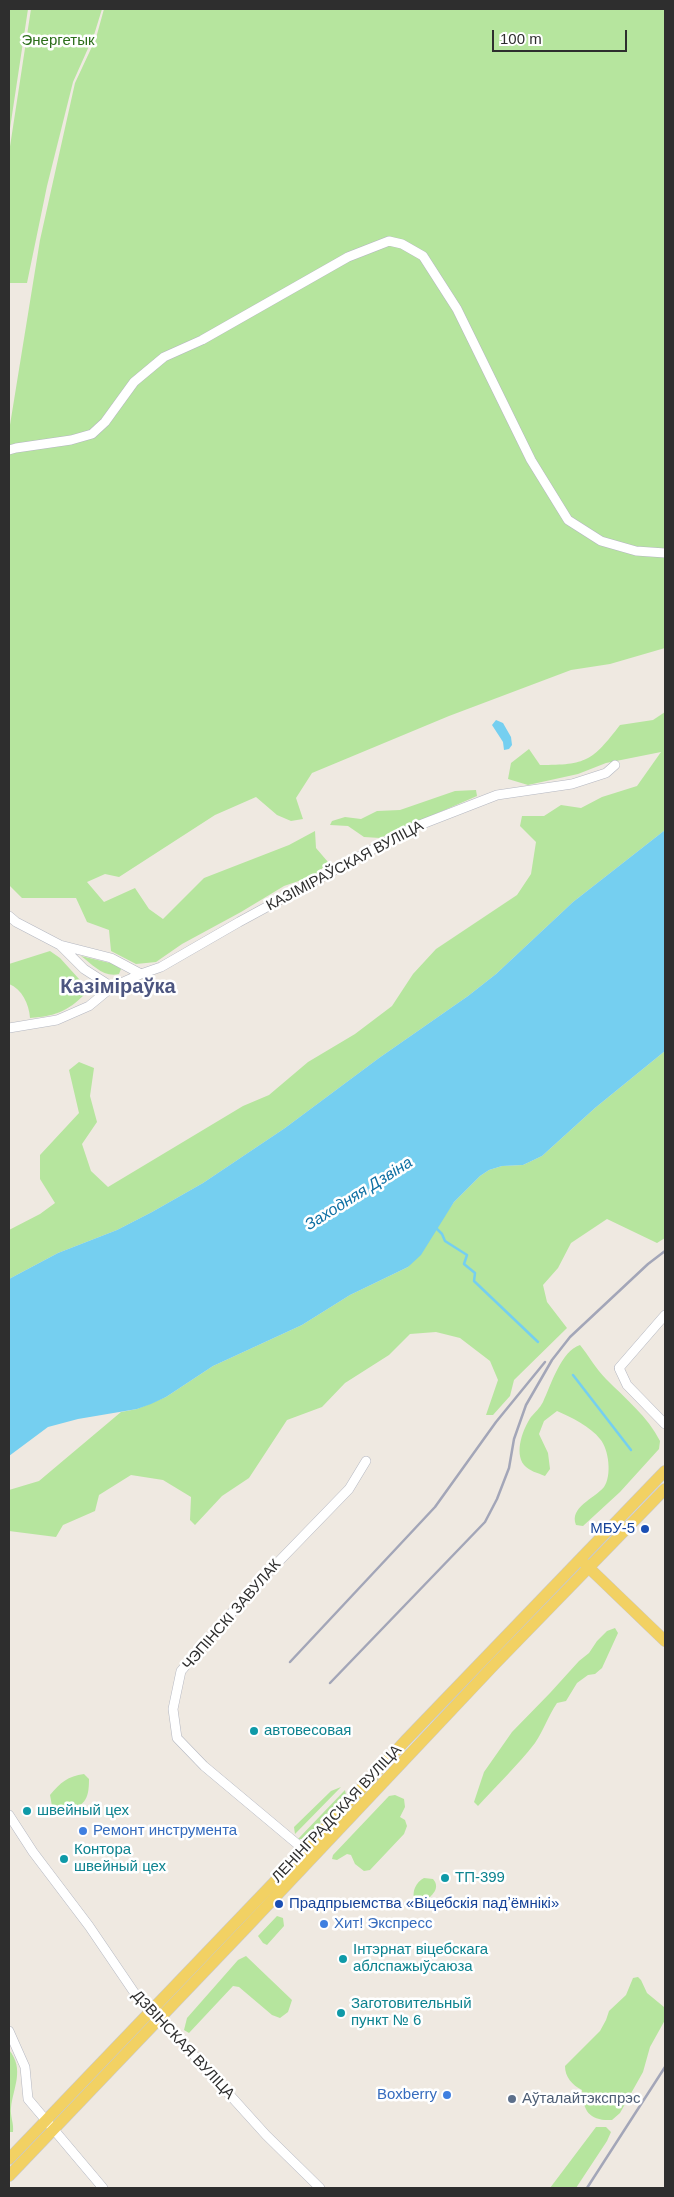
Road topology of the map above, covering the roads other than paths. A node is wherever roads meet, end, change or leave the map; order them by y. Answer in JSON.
{"nodes":[{"id":1,"x":9,"y":450,"type":"edge"},
{"id":2,"x":665,"y":553,"type":"edge"},
{"id":3,"x":615,"y":765,"type":"dead end"},
{"id":4,"x":9,"y":916,"type":"edge"},
{"id":5,"x":60,"y":945,"type":"junction"},
{"id":6,"x":141,"y":974,"type":"junction"},
{"id":7,"x":112,"y":987,"type":"junction"},
{"id":8,"x":9,"y":1028,"type":"edge"},
{"id":9,"x":665,"y":1315,"type":"edge"},
{"id":10,"x":665,"y":1424,"type":"edge"},
{"id":11,"x":366,"y":1462,"type":"dead end"},
{"id":12,"x":665,"y":1471,"type":"edge"},
{"id":13,"x":665,"y":1489,"type":"edge"},
{"id":14,"x":580,"y":1559,"type":"junction"},
{"id":15,"x":590,"y":1568,"type":"junction"},
{"id":16,"x":665,"y":1641,"type":"edge"},
{"id":17,"x":9,"y":1815,"type":"edge"},
{"id":18,"x":309,"y":1853,"type":"junction"},
{"id":19,"x":155,"y":2015,"type":"junction"},
{"id":20,"x":9,"y":2031,"type":"edge"},
{"id":21,"x":50,"y":2124,"type":"junction"},
{"id":22,"x":9,"y":2159,"type":"edge"},
{"id":23,"x":9,"y":2176,"type":"edge"},
{"id":24,"x":103,"y":2188,"type":"edge"},
{"id":25,"x":320,"y":2188,"type":"edge"}],
"edges":[{"from":1,"to":2,"type":"street"},
{"from":3,"to":6,"type":"street","name":"КАЗІМІРАЎСКАЯ ВУЛІЦА"},
{"from":4,"to":5,"type":"street"},
{"from":5,"to":6,"type":"street"},
{"from":5,"to":7,"type":"street"},
{"from":6,"to":7,"type":"street","name":"КАЗІМІРАЎСКАЯ ВУЛІЦА"},
{"from":7,"to":8,"type":"street","name":"КАЗІМІРАЎСКАЯ ВУЛІЦА"},
{"from":9,"to":10,"type":"street"},
{"from":11,"to":18,"type":"street","name":"ЧЭПІНСКІ ЗАВУЛАК"},
{"from":12,"to":14,"type":"main road","name":"ЛЕНІНГРАДСКАЯ ВУЛІЦА"},
{"from":13,"to":15,"type":"main road","name":"ЛЕНІНГРАДСКАЯ ВУЛІЦА"},
{"from":14,"to":15,"type":"main road"},
{"from":14,"to":18,"type":"main road","name":"ЛЕНІНГРАДСКАЯ ВУЛІЦА"},
{"from":15,"to":16,"type":"main road"},
{"from":15,"to":18,"type":"main road","name":"ЛЕНІНГРАДСКАЯ ВУЛІЦА"},
{"from":17,"to":19,"type":"street","name":"ДЗВІНСКАЯ ВУЛІЦА"},
{"from":18,"to":19,"type":"main road","name":"ЛЕНІНГРАДСКАЯ ВУЛІЦА"},
{"from":19,"to":21,"type":"main road","name":"ЛЕНІНГРАДСКАЯ ВУЛІЦА"},
{"from":19,"to":25,"type":"street","name":"ДЗВІНСКАЯ ВУЛІЦА"},
{"from":20,"to":21,"type":"street"},
{"from":21,"to":22,"type":"main road","name":"ЛЕНІНГРАДСКАЯ ВУЛІЦА"},
{"from":21,"to":23,"type":"main road","name":"ЛЕНІНГРАДСКАЯ ВУЛІЦА"},
{"from":21,"to":24,"type":"street"}]}
